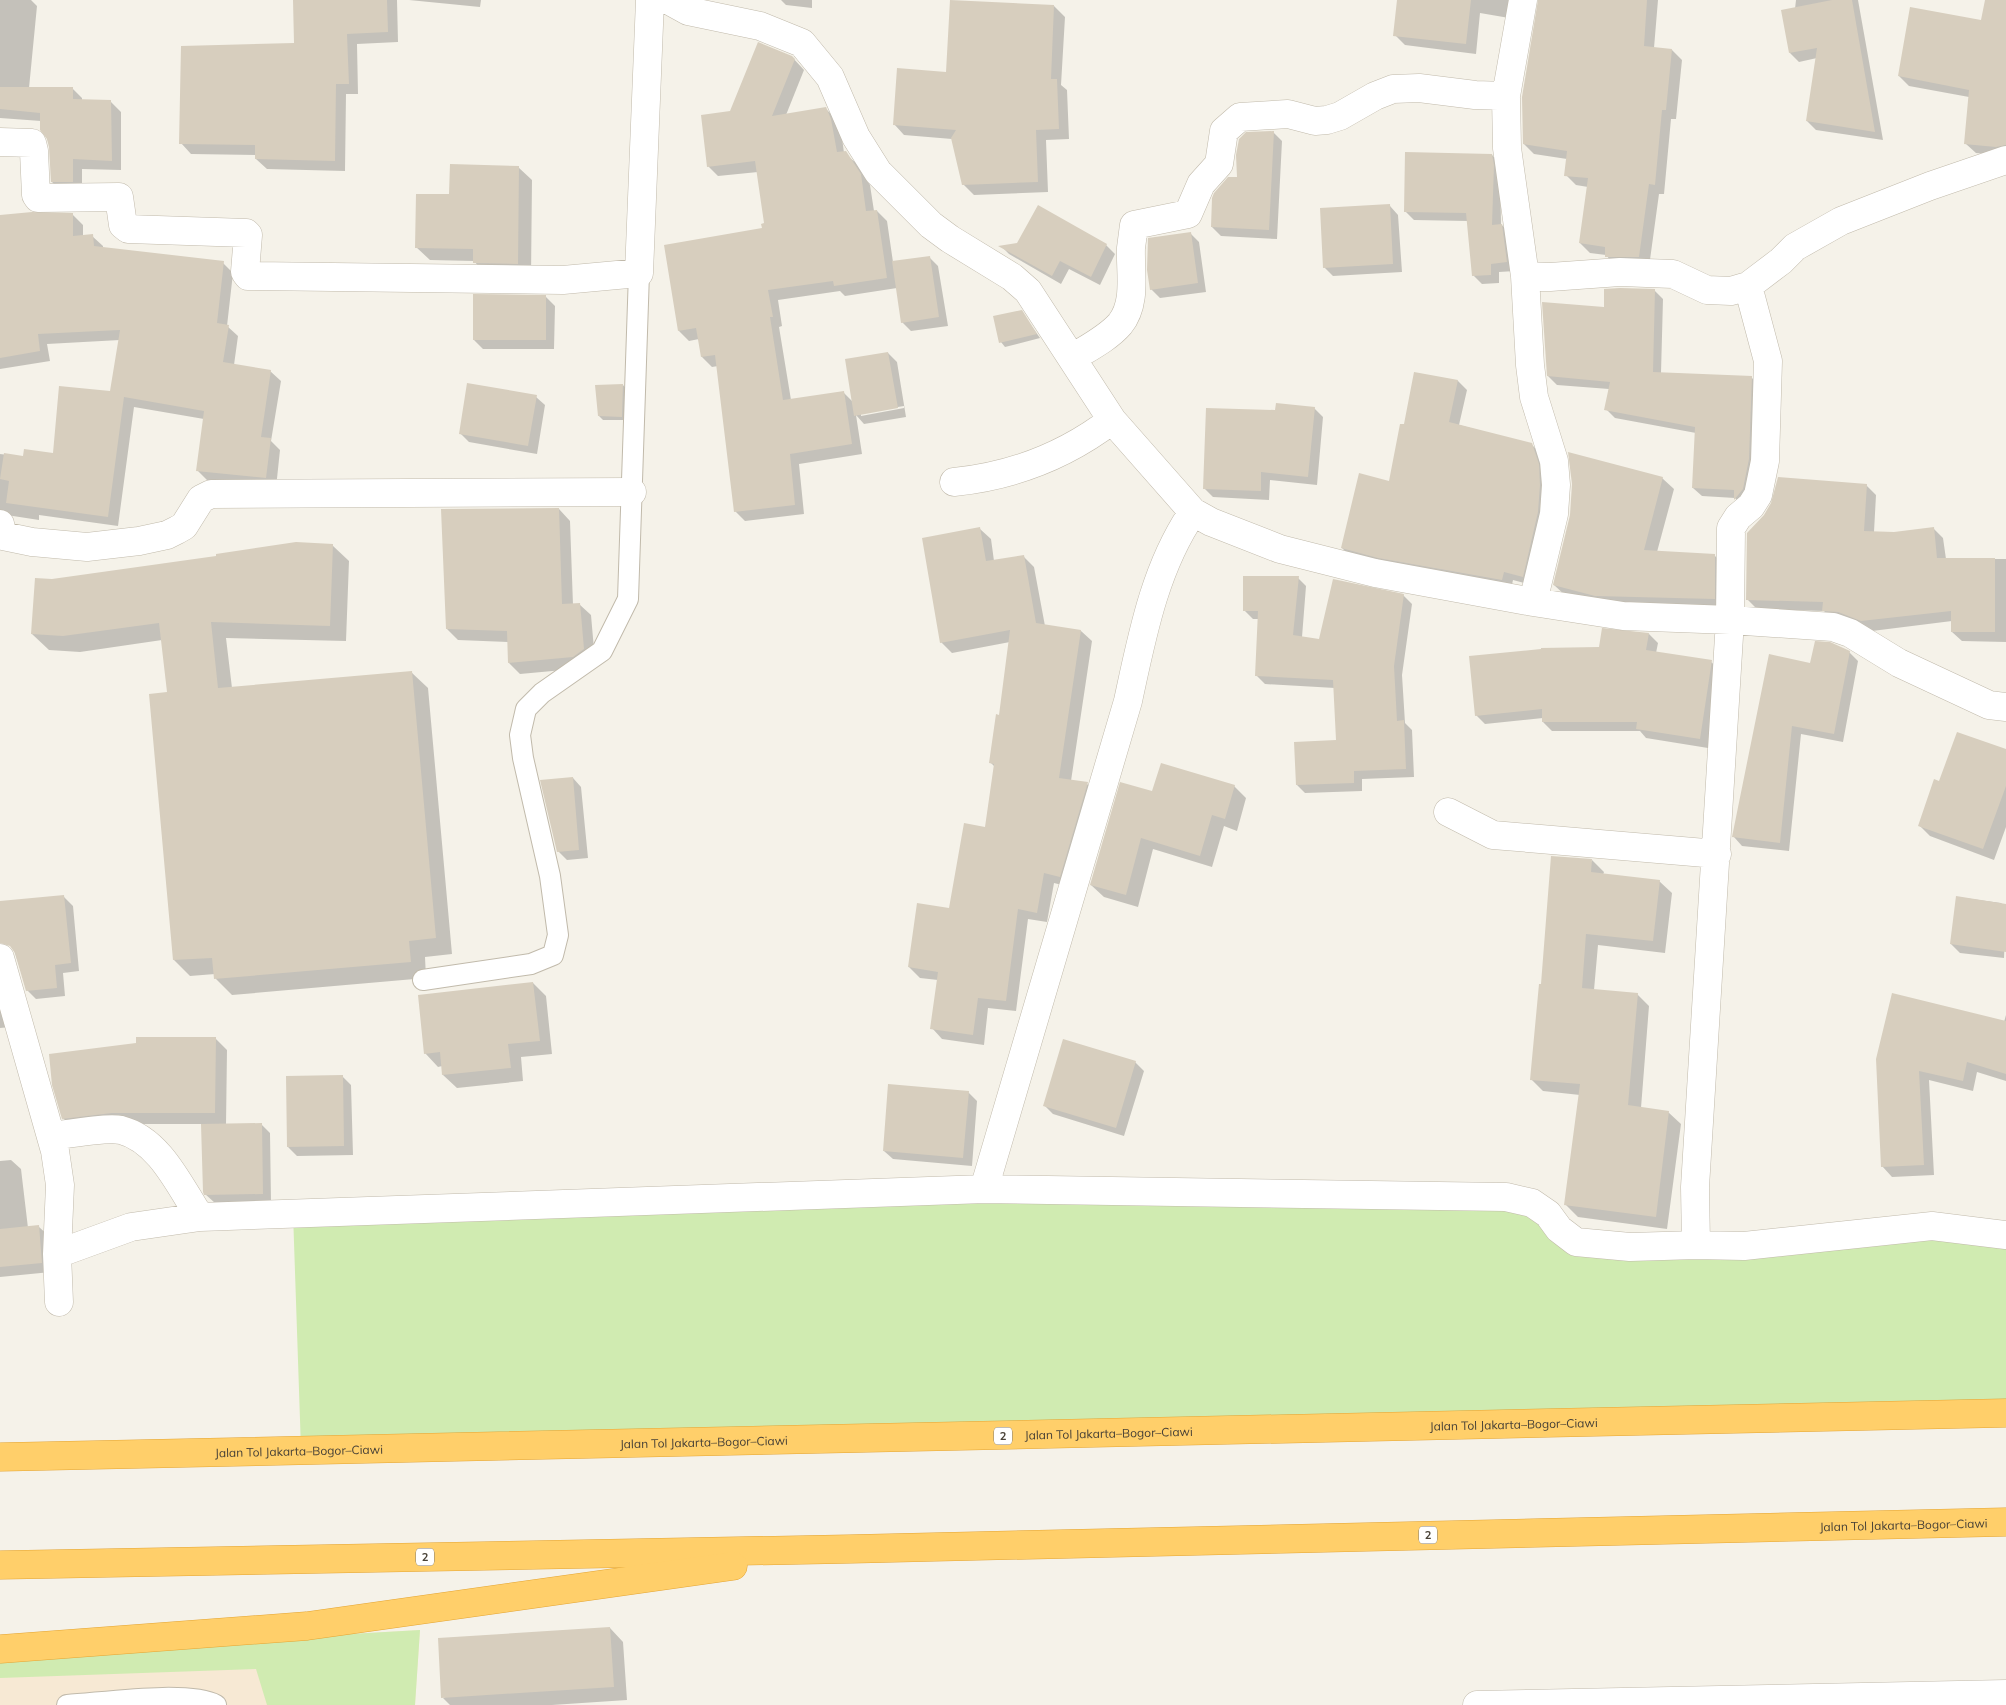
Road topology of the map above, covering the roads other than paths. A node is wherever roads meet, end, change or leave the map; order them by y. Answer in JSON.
{"nodes":[{"id":1,"x":650,"y":0,"type":"edge"},
{"id":2,"x":668,"y":0,"type":"edge"},
{"id":3,"x":1523,"y":0,"type":"edge"},
{"id":4,"x":1506,"y":96,"type":"junction"},
{"id":5,"x":0,"y":142,"type":"edge"},
{"id":6,"x":2006,"y":160,"type":"edge"},
{"id":7,"x":639,"y":273,"type":"junction"},
{"id":8,"x":1525,"y":276,"type":"junction"},
{"id":9,"x":1748,"y":286,"type":"junction"},
{"id":10,"x":1072,"y":358,"type":"junction"},
{"id":11,"x":1112,"y":420,"type":"junction"},
{"id":12,"x":954,"y":482,"type":"dead end"},
{"id":13,"x":632,"y":492,"type":"junction"},
{"id":14,"x":1193,"y":512,"type":"junction"},
{"id":15,"x":1,"y":534,"type":"edge"},
{"id":16,"x":1533,"y":602,"type":"junction"},
{"id":17,"x":1730,"y":620,"type":"junction"},
{"id":18,"x":2006,"y":707,"type":"edge"},
{"id":19,"x":1448,"y":812,"type":"dead end"},
{"id":20,"x":1717,"y":854,"type":"junction"},
{"id":21,"x":0,"y":958,"type":"edge"},
{"id":22,"x":422,"y":980,"type":"dead end"},
{"id":23,"x":52,"y":1136,"type":"junction"},
{"id":24,"x":984,"y":1189,"type":"junction"},
{"id":25,"x":200,"y":1217,"type":"junction"},
{"id":26,"x":2006,"y":1235,"type":"edge"},
{"id":27,"x":1696,"y":1245,"type":"junction"},
{"id":28,"x":57,"y":1254,"type":"junction"},
{"id":29,"x":59,"y":1302,"type":"dead end"},
{"id":30,"x":2006,"y":1413,"type":"edge"},
{"id":31,"x":0,"y":1457,"type":"edge"},
{"id":32,"x":2006,"y":1522,"type":"edge"},
{"id":33,"x":850,"y":1549,"type":"junction"},
{"id":34,"x":0,"y":1565,"type":"edge"},
{"id":35,"x":0,"y":1649,"type":"edge"},
{"id":36,"x":2006,"y":1694,"type":"edge"},
{"id":37,"x":1641,"y":1703,"type":"edge"},
{"id":38,"x":67,"y":1705,"type":"edge"},
{"id":39,"x":216,"y":1705,"type":"edge"},
{"id":40,"x":1477,"y":1705,"type":"edge"}],
"edges":[{"from":1,"to":7,"type":"street"},
{"from":2,"to":10,"type":"street"},
{"from":3,"to":4,"type":"street"},
{"from":4,"to":8,"type":"street"},
{"from":4,"to":10,"type":"street"},
{"from":5,"to":7,"type":"street"},
{"from":6,"to":9,"type":"street"},
{"from":7,"to":13,"type":"lane"},
{"from":8,"to":9,"type":"street"},
{"from":8,"to":16,"type":"street"},
{"from":9,"to":17,"type":"street"},
{"from":10,"to":11,"type":"street"},
{"from":11,"to":12,"type":"street"},
{"from":11,"to":14,"type":"street"},
{"from":13,"to":15,"type":"street"},
{"from":13,"to":22,"type":"lane"},
{"from":14,"to":16,"type":"street"},
{"from":14,"to":24,"type":"street"},
{"from":16,"to":17,"type":"street"},
{"from":17,"to":18,"type":"street"},
{"from":17,"to":20,"type":"street"},
{"from":19,"to":20,"type":"street"},
{"from":20,"to":27,"type":"street"},
{"from":21,"to":23,"type":"street"},
{"from":23,"to":25,"type":"street"},
{"from":23,"to":28,"type":"street"},
{"from":24,"to":25,"type":"street"},
{"from":24,"to":27,"type":"street"},
{"from":25,"to":28,"type":"street"},
{"from":26,"to":27,"type":"street"},
{"from":28,"to":29,"type":"street"},
{"from":30,"to":31,"type":"highway","name":"Jalan Tol Jakarta–Bogor–Ciawi","number":"2"},
{"from":32,"to":33,"type":"highway","name":"Jalan Tol Jakarta–Bogor–Ciawi","number":"2"},
{"from":33,"to":34,"type":"highway","name":"Jalan Tol Jakarta–Bogor–Ciawi","number":"2"},
{"from":33,"to":35,"type":"highway"},
{"from":36,"to":37,"type":"street"},
{"from":37,"to":40,"type":"street"},
{"from":38,"to":39,"type":"lane"}]}
